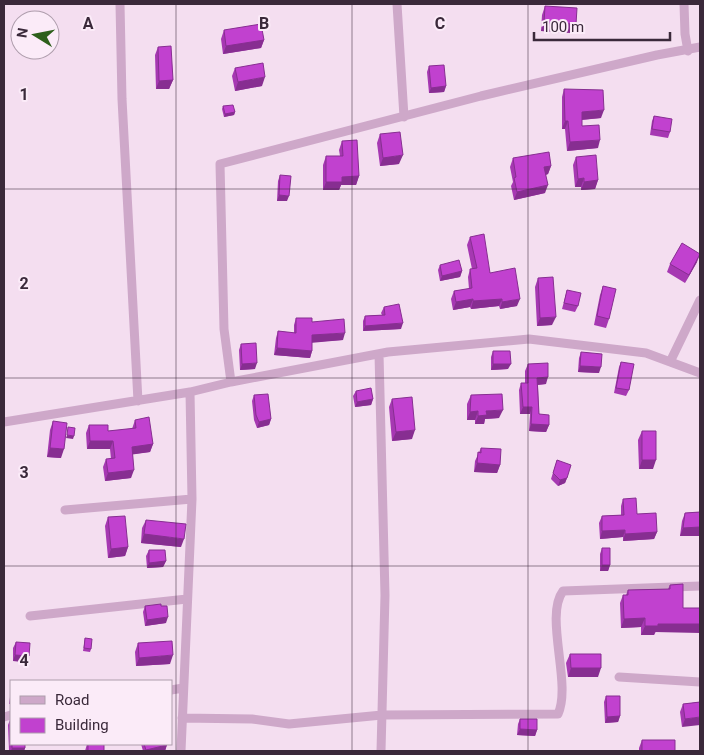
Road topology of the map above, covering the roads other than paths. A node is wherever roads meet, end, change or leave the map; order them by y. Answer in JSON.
{"nodes":[{"id":1,"x":120,"y":4,"type":"edge"},
{"id":2,"x":397,"y":4,"type":"edge"},
{"id":3,"x":684,"y":4,"type":"edge"},
{"id":4,"x":700,"y":48,"type":"edge"},
{"id":5,"x":688,"y":51,"type":"junction"},
{"id":6,"x":404,"y":117,"type":"junction"},
{"id":7,"x":700,"y":300,"type":"edge"},
{"id":8,"x":379,"y":354,"type":"junction"},
{"id":9,"x":670,"y":362,"type":"junction"},
{"id":10,"x":700,"y":373,"type":"edge"},
{"id":11,"x":231,"y":382,"type":"junction"},
{"id":12,"x":190,"y":392,"type":"junction"},
{"id":13,"x":138,"y":401,"type":"junction"},
{"id":14,"x":4,"y":422,"type":"edge"},
{"id":15,"x":192,"y":499,"type":"junction"},
{"id":16,"x":66,"y":510,"type":"dead end"},
{"id":17,"x":700,"y":586,"type":"edge"},
{"id":18,"x":187,"y":599,"type":"junction"},
{"id":19,"x":30,"y":616,"type":"dead end"},
{"id":20,"x":619,"y":677,"type":"dead end"},
{"id":21,"x":700,"y":682,"type":"edge"},
{"id":22,"x":183,"y":688,"type":"junction"},
{"id":23,"x":172,"y":690,"type":"edge"},
{"id":24,"x":382,"y":715,"type":"junction"},
{"id":25,"x":182,"y":718,"type":"junction"},
{"id":26,"x":181,"y":751,"type":"edge"},
{"id":27,"x":381,"y":751,"type":"edge"}],
"edges":[{"from":1,"to":13,"type":"street"},
{"from":2,"to":6,"type":"street"},
{"from":3,"to":5,"type":"street"},
{"from":4,"to":5,"type":"street"},
{"from":5,"to":6,"type":"street"},
{"from":6,"to":11,"type":"street"},
{"from":7,"to":9,"type":"street"},
{"from":8,"to":9,"type":"street"},
{"from":8,"to":11,"type":"street"},
{"from":8,"to":24,"type":"street"},
{"from":9,"to":10,"type":"street"},
{"from":11,"to":12,"type":"street"},
{"from":12,"to":13,"type":"street"},
{"from":12,"to":15,"type":"street"},
{"from":13,"to":14,"type":"street"},
{"from":15,"to":16,"type":"street"},
{"from":15,"to":18,"type":"street"},
{"from":17,"to":24,"type":"street"},
{"from":18,"to":19,"type":"street"},
{"from":18,"to":22,"type":"street"},
{"from":20,"to":21,"type":"street"},
{"from":22,"to":23,"type":"street"},
{"from":22,"to":25,"type":"street"},
{"from":24,"to":25,"type":"street"},
{"from":24,"to":27,"type":"street"},
{"from":25,"to":26,"type":"street"}]}
